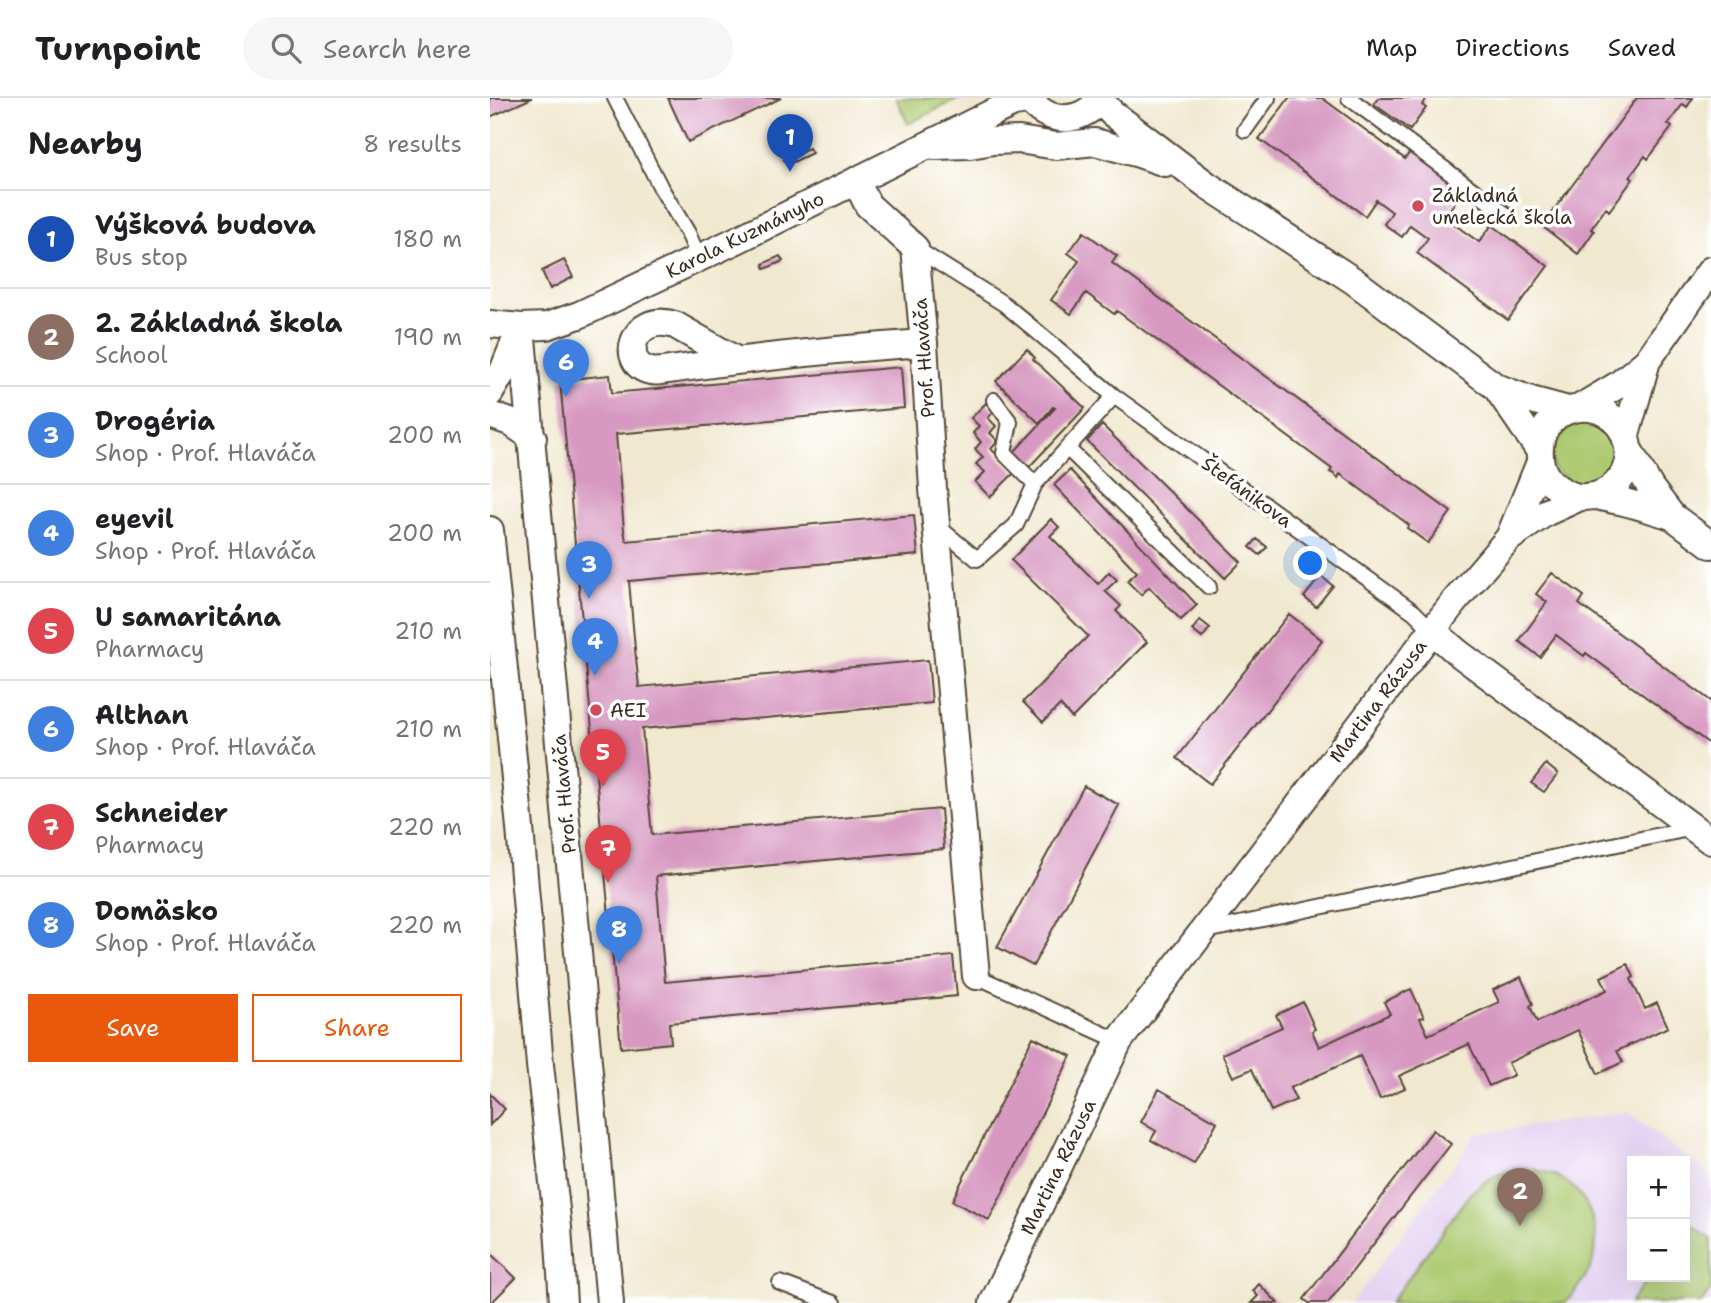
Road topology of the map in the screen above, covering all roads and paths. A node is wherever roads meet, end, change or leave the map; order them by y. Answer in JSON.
{"nodes":[{"id":1,"x":615,"y":98,"type":"edge"},
{"id":2,"x":1268,"y":98,"type":"edge"},
{"id":3,"x":1349,"y":98,"type":"edge"},
{"id":4,"x":1029,"y":99,"type":"edge"},
{"id":5,"x":1101,"y":99,"type":"edge"},
{"id":6,"x":1245,"y":130,"type":"dead end"},
{"id":7,"x":927,"y":146,"type":"junction"},
{"id":8,"x":856,"y":181,"type":"junction"},
{"id":9,"x":1208,"y":185,"type":"junction"},
{"id":10,"x":1504,"y":214,"type":"dead end"},
{"id":11,"x":915,"y":248,"type":"junction"},
{"id":12,"x":699,"y":258,"type":"junction"},
{"id":13,"x":1711,"y":270,"type":"edge"},
{"id":14,"x":490,"y":324,"type":"edge"},
{"id":15,"x":521,"y":327,"type":"junction"},
{"id":16,"x":924,"y":343,"type":"junction"},
{"id":17,"x":737,"y":360,"type":"dead end"},
{"id":18,"x":1647,"y":361,"type":"junction"},
{"id":19,"x":1496,"y":387,"type":"junction"},
{"id":20,"x":490,"y":393,"type":"edge"},
{"id":21,"x":1114,"y":396,"type":"junction"},
{"id":22,"x":994,"y":400,"type":"dead end"},
{"id":23,"x":1574,"y":409,"type":"junction"},
{"id":24,"x":490,"y":415,"type":"edge"},
{"id":25,"x":533,"y":438,"type":"junction"},
{"id":26,"x":1627,"y":442,"type":"junction"},
{"id":27,"x":1067,"y":448,"type":"junction"},
{"id":28,"x":1540,"y":456,"type":"junction"},
{"id":29,"x":1035,"y":484,"type":"junction"},
{"id":30,"x":1587,"y":497,"type":"junction"},
{"id":31,"x":1672,"y":516,"type":"junction"},
{"id":32,"x":936,"y":525,"type":"junction"},
{"id":33,"x":490,"y":530,"type":"edge"},
{"id":34,"x":1508,"y":539,"type":"junction"},
{"id":35,"x":1711,"y":545,"type":"edge"},
{"id":36,"x":1209,"y":587,"type":"dead end"},
{"id":37,"x":1432,"y":630,"type":"junction"},
{"id":38,"x":1702,"y":834,"type":"edge"},
{"id":39,"x":1201,"y":932,"type":"junction"},
{"id":40,"x":976,"y":976,"type":"joint"},
{"id":41,"x":1119,"y":1041,"type":"junction"},
{"id":42,"x":603,"y":1226,"type":"junction"},
{"id":43,"x":558,"y":1228,"type":"junction"},
{"id":44,"x":780,"y":1283,"type":"dead end"},
{"id":45,"x":1002,"y":1298,"type":"edge"},
{"id":46,"x":563,"y":1303,"type":"edge"},
{"id":47,"x":610,"y":1303,"type":"edge"},
{"id":48,"x":833,"y":1303,"type":"edge"}],
"edges":[{"from":1,"to":12,"type":"lane"},
{"from":2,"to":6,"type":"lane"},
{"from":3,"to":10,"type":"lane"},
{"from":4,"to":5,"type":"street"},
{"from":4,"to":7,"type":"street","name":"Karola Kuzmányho"},
{"from":5,"to":9,"type":"street"},
{"from":7,"to":8,"type":"street","name":"Karola Kuzmányho"},
{"from":7,"to":9,"type":"street"},
{"from":8,"to":11,"type":"street"},
{"from":8,"to":12,"type":"street","name":"Karola Kuzmányho"},
{"from":9,"to":19,"type":"street"},
{"from":11,"to":16,"type":"street","name":"Prof. Hlaváča"},
{"from":11,"to":21,"type":"lane","name":"Štefánikova"},
{"from":12,"to":15,"type":"street","name":"Karola Kuzmányho"},
{"from":13,"to":18,"type":"street"},
{"from":14,"to":15,"type":"street","name":"Karola Kuzmányho"},
{"from":15,"to":20,"type":"street"},
{"from":15,"to":25,"type":"street","name":"Prof. Hlaváča"},
{"from":16,"to":17,"type":"street"},
{"from":16,"to":32,"type":"street","name":"Prof. Hlaváča"},
{"from":18,"to":23,"type":"street"},
{"from":18,"to":26,"type":"street"},
{"from":19,"to":23,"type":"street"},
{"from":19,"to":28,"type":"street"},
{"from":21,"to":27,"type":"lane"},
{"from":21,"to":37,"type":"lane","name":"Štefánikova"},
{"from":22,"to":29,"type":"lane"},
{"from":23,"to":26,"type":"street"},
{"from":23,"to":28,"type":"street"},
{"from":24,"to":25,"type":"street"},
{"from":25,"to":42,"type":"street","name":"Prof. Hlaváča"},
{"from":26,"to":30,"type":"street"},
{"from":26,"to":31,"type":"street"},
{"from":27,"to":29,"type":"lane"},
{"from":27,"to":36,"type":"lane"},
{"from":28,"to":30,"type":"street"},
{"from":28,"to":34,"type":"street"},
{"from":29,"to":32,"type":"lane"},
{"from":30,"to":31,"type":"street"},
{"from":30,"to":34,"type":"street","name":"Martina Rázusa"},
{"from":31,"to":35,"type":"street"},
{"from":32,"to":40,"type":"street","name":"Prof. Hlaváča"},
{"from":33,"to":43,"type":"street"},
{"from":34,"to":37,"type":"street","name":"Martina Rázusa"},
{"from":37,"to":38,"type":"street","name":"Štefánikova"},
{"from":37,"to":39,"type":"street","name":"Martina Rázusa"},
{"from":38,"to":39,"type":"lane"},
{"from":39,"to":41,"type":"street","name":"Martina Rázusa"},
{"from":40,"to":41,"type":"lane"},
{"from":41,"to":45,"type":"street","name":"Martina Rázusa"},
{"from":42,"to":43,"type":"street"},
{"from":42,"to":47,"type":"street","name":"Prof. Hlaváča"},
{"from":43,"to":46,"type":"street"},
{"from":44,"to":48,"type":"lane"}]}
